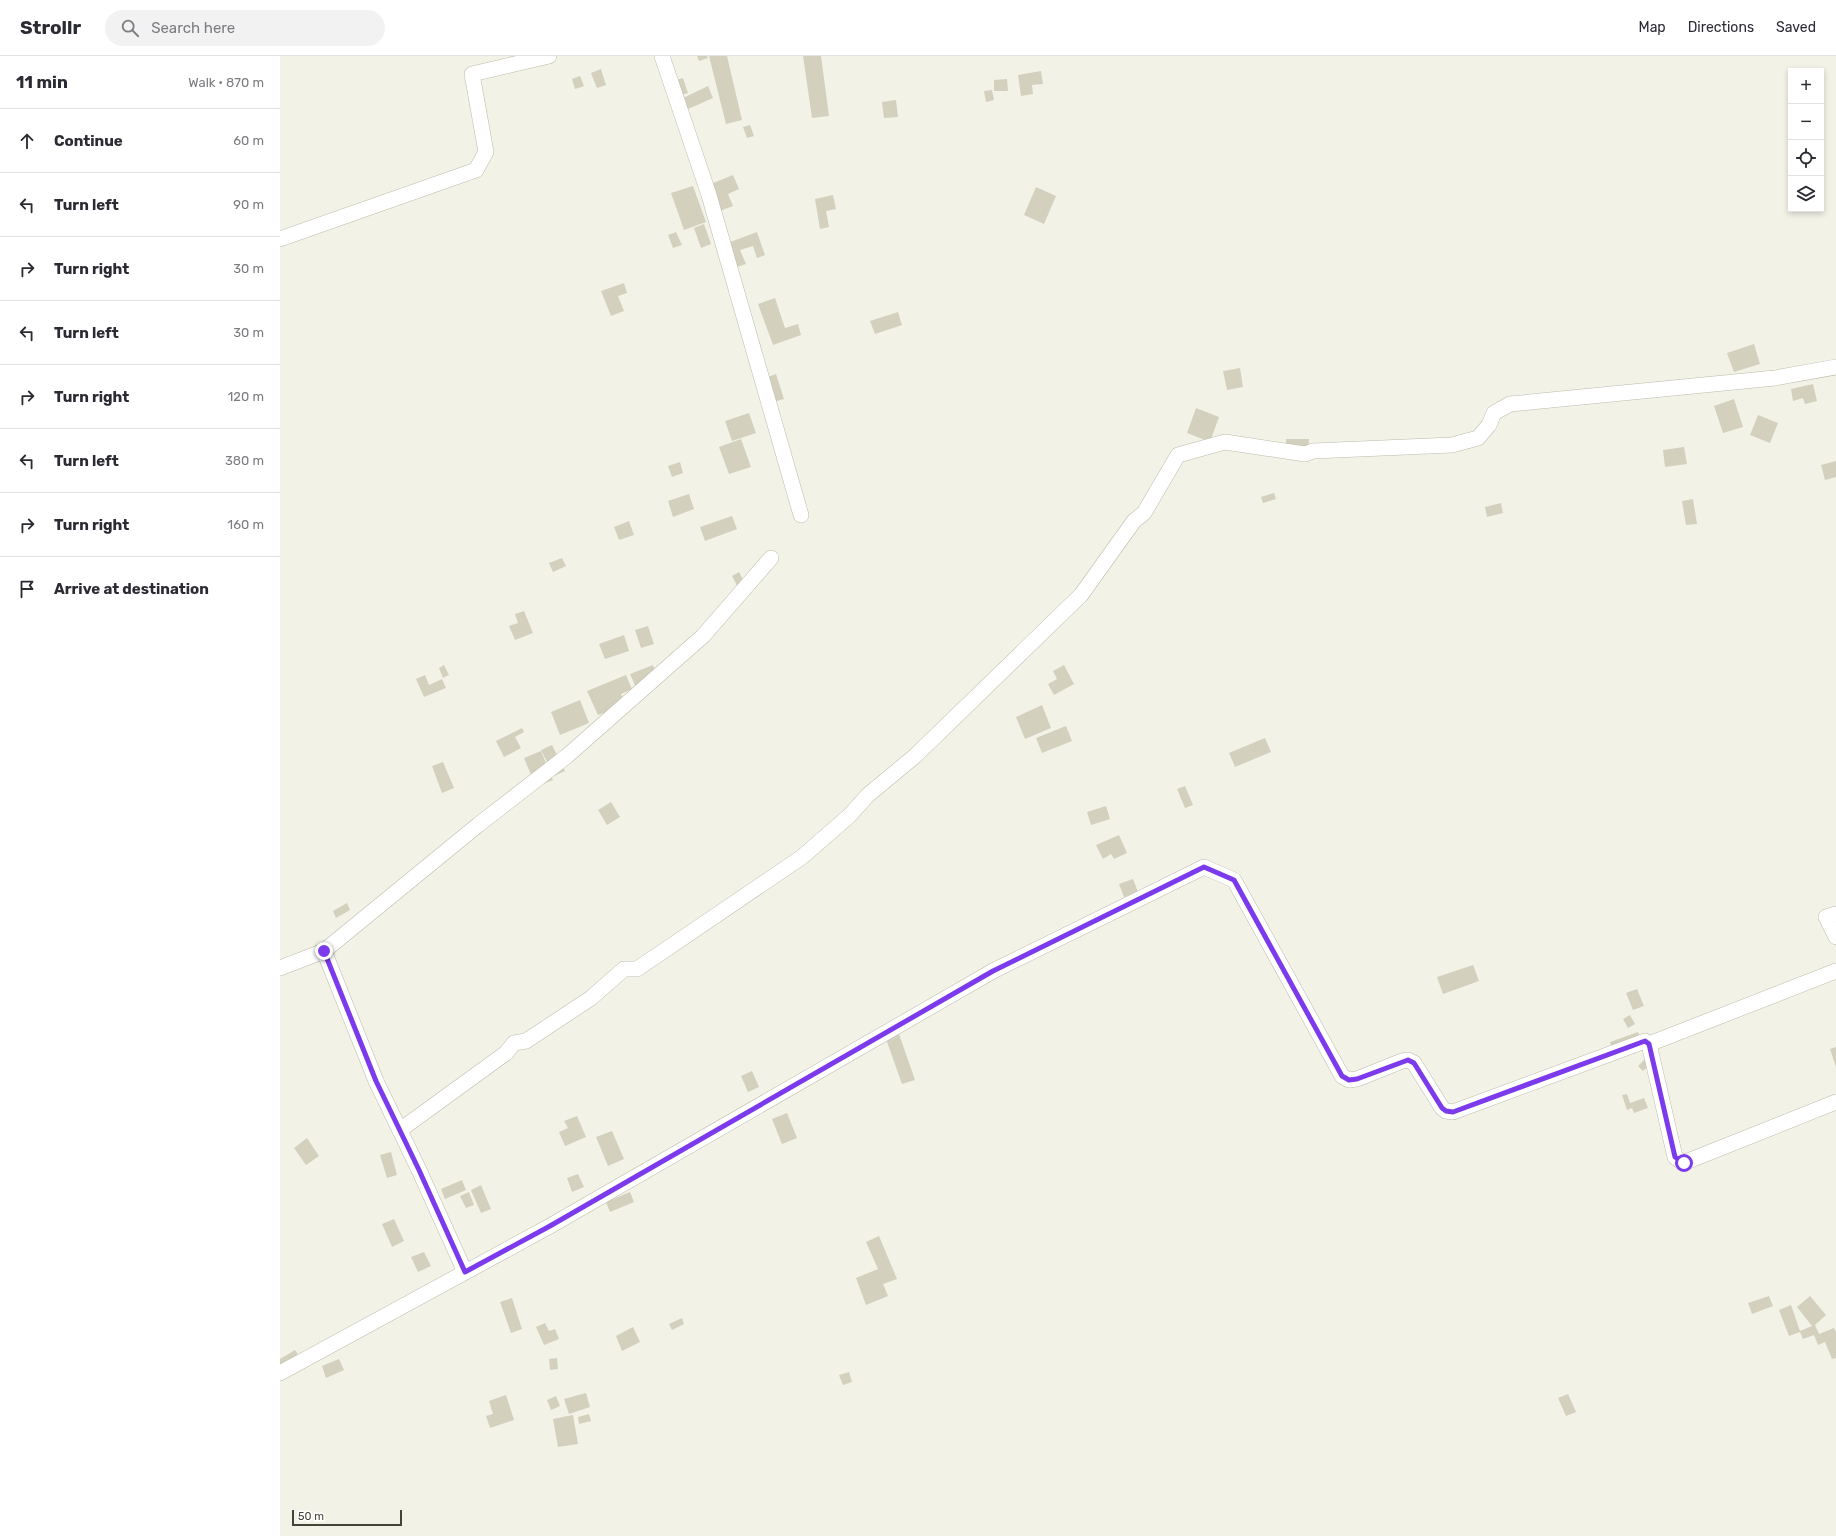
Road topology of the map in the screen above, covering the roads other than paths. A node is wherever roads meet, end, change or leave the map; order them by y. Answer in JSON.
{"nodes":[{"id":1,"x":549,"y":56,"type":"edge"},
{"id":2,"x":662,"y":56,"type":"edge"},
{"id":3,"x":280,"y":239,"type":"edge"},
{"id":4,"x":1836,"y":367,"type":"edge"},
{"id":5,"x":801,"y":515,"type":"dead end"},
{"id":6,"x":771,"y":558,"type":"dead end"},
{"id":7,"x":1836,"y":914,"type":"edge"},
{"id":8,"x":1836,"y":937,"type":"edge"},
{"id":9,"x":324,"y":951,"type":"junction"},
{"id":10,"x":280,"y":968,"type":"edge"},
{"id":11,"x":1836,"y":971,"type":"edge"},
{"id":12,"x":1649,"y":1044,"type":"junction"},
{"id":13,"x":1836,"y":1102,"type":"edge"},
{"id":14,"x":400,"y":1130,"type":"junction"},
{"id":15,"x":465,"y":1272,"type":"junction"},
{"id":16,"x":280,"y":1373,"type":"edge"}],
"edges":[{"from":1,"to":3,"type":"street"},
{"from":2,"to":5,"type":"street"},
{"from":4,"to":14,"type":"street"},
{"from":6,"to":9,"type":"street"},
{"from":7,"to":8,"type":"street"},
{"from":9,"to":10,"type":"street"},
{"from":9,"to":14,"type":"street"},
{"from":11,"to":12,"type":"street"},
{"from":12,"to":13,"type":"street"},
{"from":12,"to":15,"type":"street"},
{"from":14,"to":15,"type":"street"},
{"from":15,"to":16,"type":"street"}]}
